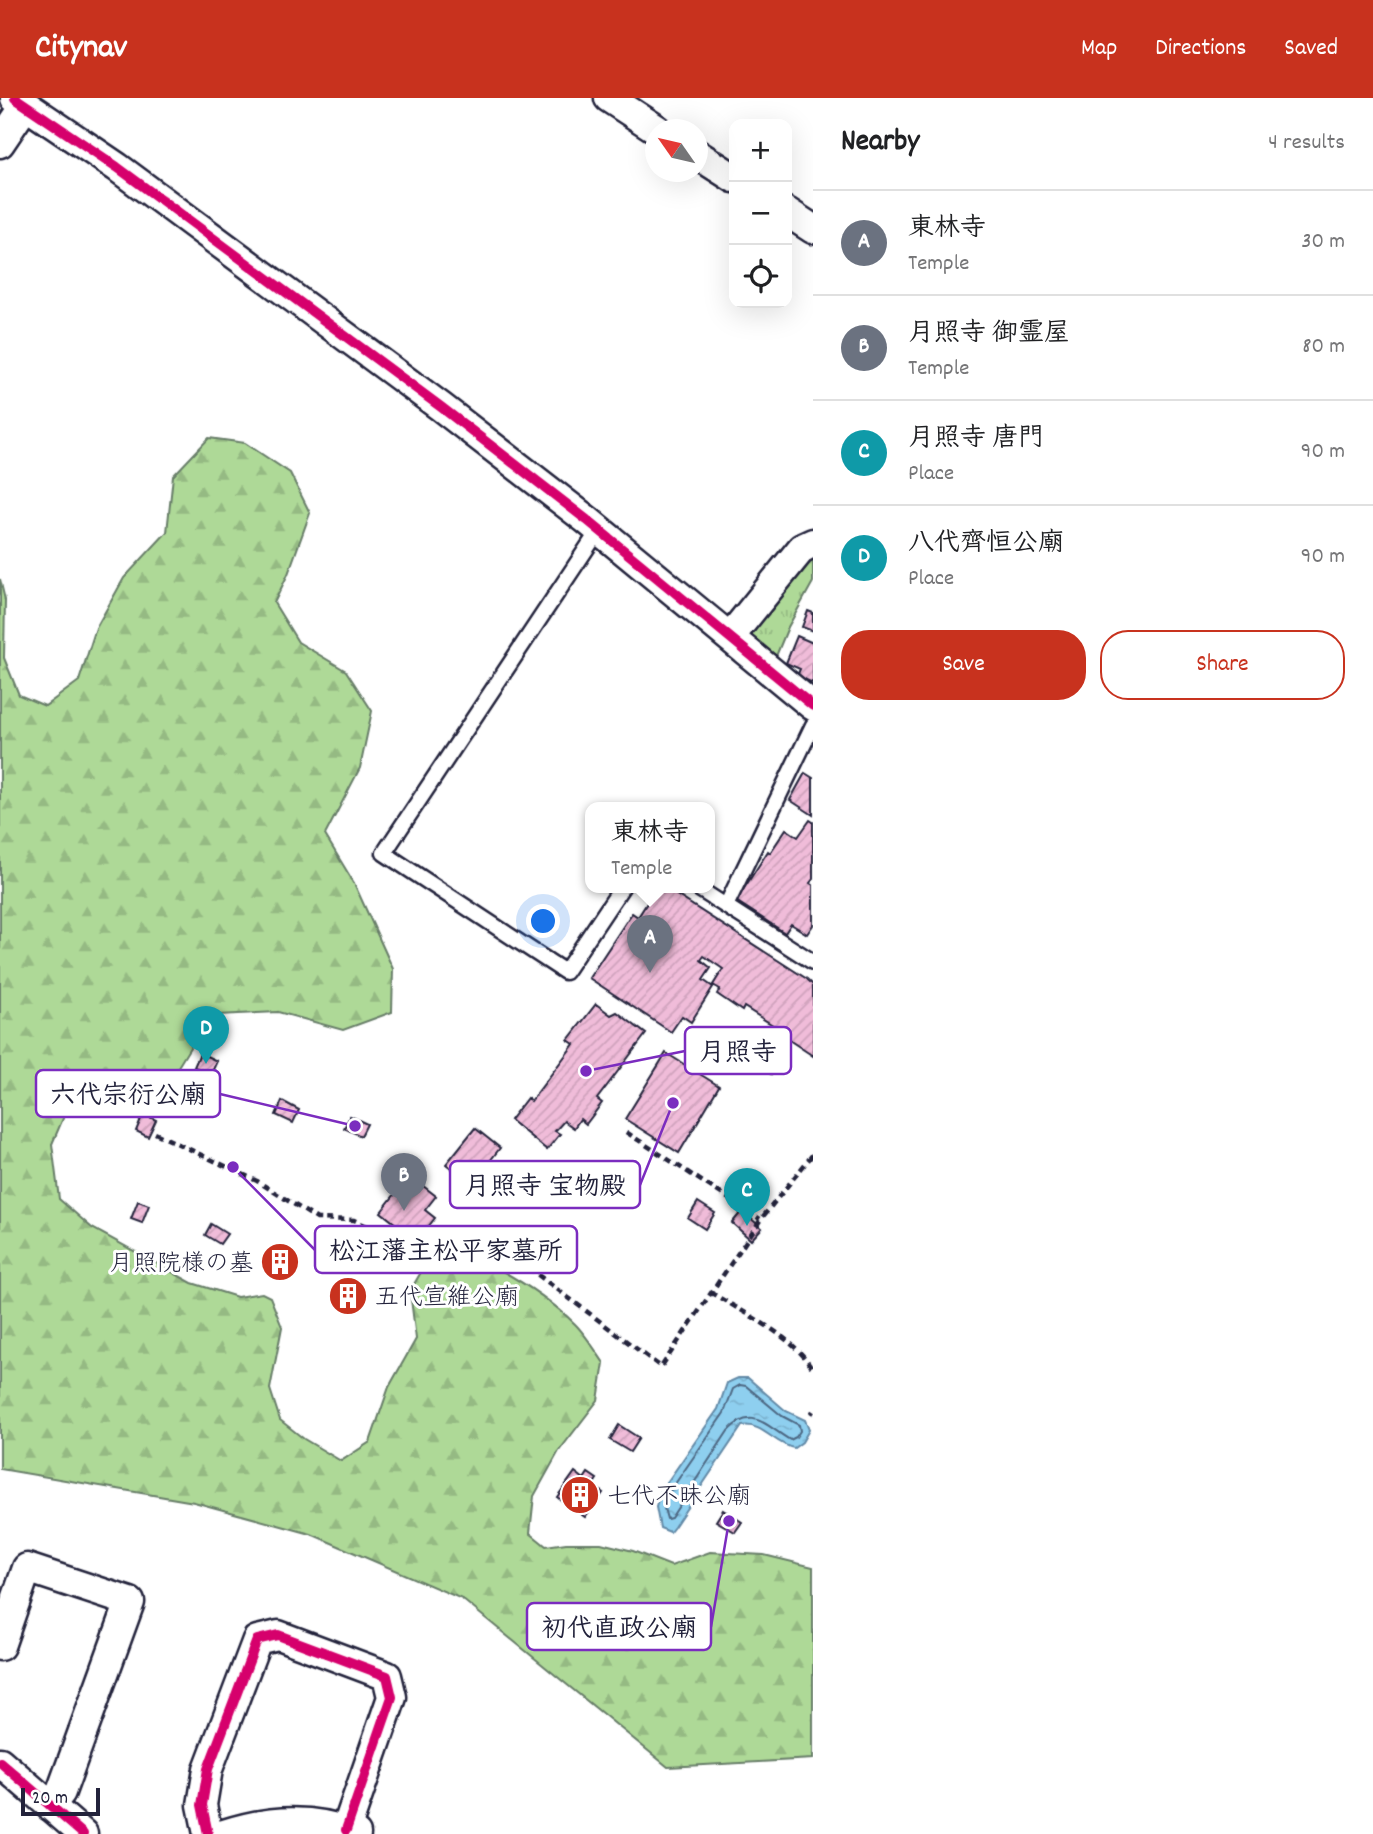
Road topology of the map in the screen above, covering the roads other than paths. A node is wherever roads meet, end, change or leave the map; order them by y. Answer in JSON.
{"nodes":[{"id":1,"x":609,"y":98,"type":"edge"},
{"id":2,"x":20,"y":102,"type":"edge"},
{"id":3,"x":645,"y":122,"type":"edge"},
{"id":4,"x":0,"y":143,"type":"edge"},
{"id":5,"x":708,"y":161,"type":"edge"},
{"id":6,"x":729,"y":175,"type":"edge"},
{"id":7,"x":792,"y":215,"type":"edge"},
{"id":8,"x":813,"y":229,"type":"edge"},
{"id":9,"x":599,"y":530,"type":"junction"},
{"id":10,"x":813,"y":543,"type":"edge"},
{"id":11,"x":730,"y":638,"type":"junction"},
{"id":12,"x":813,"y":706,"type":"edge"},
{"id":13,"x":813,"y":725,"type":"edge"},
{"id":14,"x":618,"y":893,"type":"edge"},
{"id":15,"x":705,"y":893,"type":"edge"},
{"id":16,"x":726,"y":906,"type":"junction"},
{"id":17,"x":813,"y":962,"type":"edge"},
{"id":18,"x":0,"y":1646,"type":"edge"},
{"id":19,"x":0,"y":1762,"type":"edge"},
{"id":20,"x":50,"y":1806,"type":"junction"},
{"id":21,"x":351,"y":1832,"type":"edge"},
{"id":22,"x":83,"y":1834,"type":"edge"},
{"id":23,"x":208,"y":1834,"type":"edge"},
{"id":24,"x":225,"y":1834,"type":"edge"}],
"edges":[{"from":1,"to":3,"type":"street"},
{"from":2,"to":4,"type":"street"},
{"from":2,"to":9,"type":"street"},
{"from":5,"to":6,"type":"street"},
{"from":7,"to":8,"type":"street"},
{"from":9,"to":11,"type":"street"},
{"from":9,"to":14,"type":"lane"},
{"from":10,"to":11,"type":"street"},
{"from":11,"to":12,"type":"street"},
{"from":13,"to":16,"type":"lane"},
{"from":15,"to":16,"type":"lane"},
{"from":16,"to":17,"type":"lane"},
{"from":18,"to":20,"type":"street"},
{"from":19,"to":20,"type":"street"},
{"from":20,"to":22,"type":"street"},
{"from":21,"to":23,"type":"street"},
{"from":21,"to":24,"type":"street"}]}
